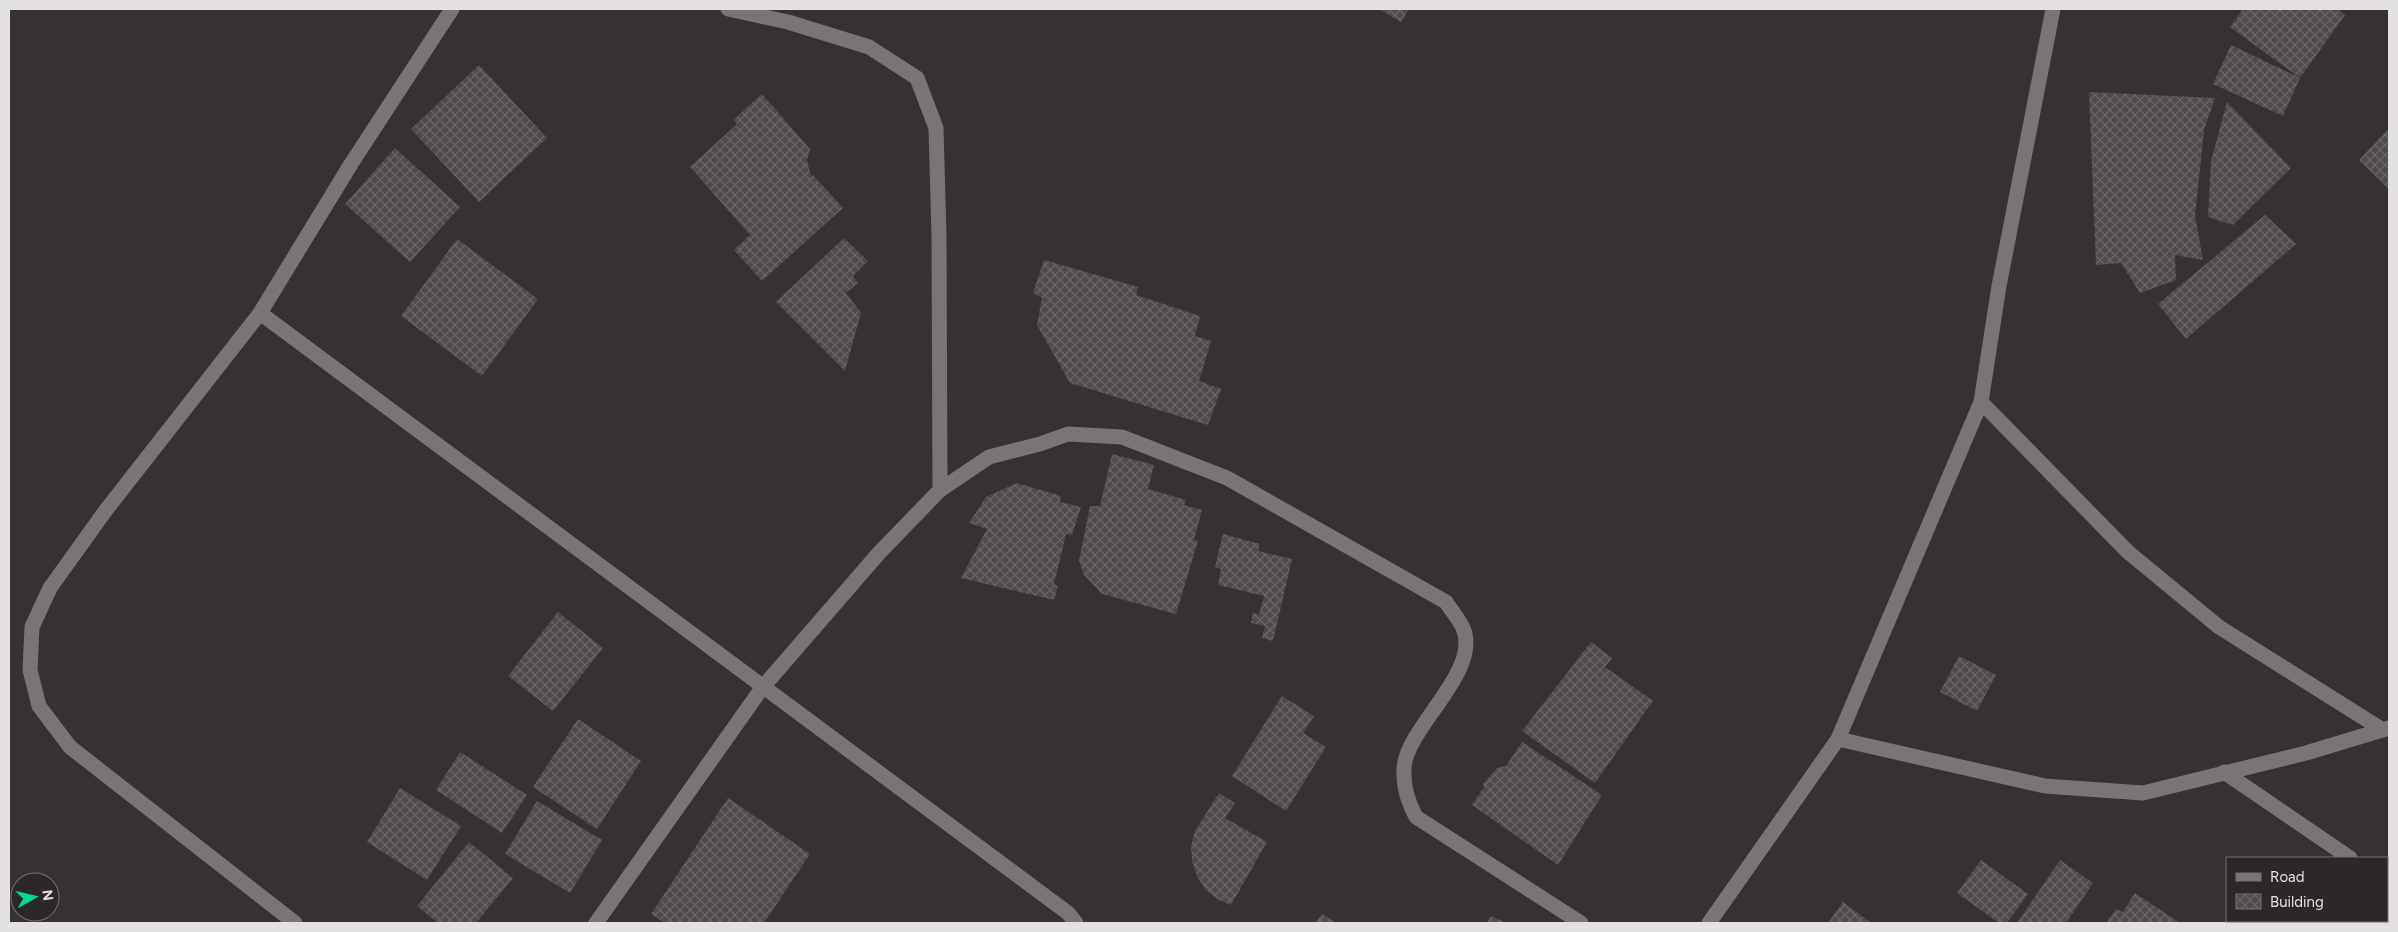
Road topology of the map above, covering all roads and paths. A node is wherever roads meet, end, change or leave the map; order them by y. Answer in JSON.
{"nodes":[{"id":1,"x":452,"y":9,"type":"edge"},
{"id":2,"x":728,"y":9,"type":"edge"},
{"id":3,"x":2054,"y":9,"type":"edge"},
{"id":4,"x":260,"y":313,"type":"junction"},
{"id":5,"x":1981,"y":402,"type":"junction"},
{"id":6,"x":940,"y":490,"type":"junction"},
{"id":7,"x":762,"y":688,"type":"junction"},
{"id":8,"x":2386,"y":729,"type":"edge"},
{"id":9,"x":1838,"y":739,"type":"junction"},
{"id":10,"x":2224,"y":772,"type":"junction"},
{"id":11,"x":2349,"y":857,"type":"edge"},
{"id":12,"x":295,"y":923,"type":"edge"},
{"id":13,"x":596,"y":923,"type":"edge"},
{"id":14,"x":1076,"y":923,"type":"edge"},
{"id":15,"x":1581,"y":923,"type":"edge"},
{"id":16,"x":1710,"y":923,"type":"edge"}],
"edges":[{"from":1,"to":4,"type":"street"},
{"from":2,"to":6,"type":"street"},
{"from":3,"to":5,"type":"street"},
{"from":4,"to":7,"type":"street"},
{"from":4,"to":12,"type":"street"},
{"from":5,"to":8,"type":"street"},
{"from":5,"to":9,"type":"street"},
{"from":6,"to":7,"type":"street"},
{"from":6,"to":15,"type":"street"},
{"from":7,"to":13,"type":"street"},
{"from":7,"to":14,"type":"street"},
{"from":8,"to":10,"type":"street"},
{"from":9,"to":10,"type":"street"},
{"from":9,"to":16,"type":"street"},
{"from":10,"to":11,"type":"street"}]}
